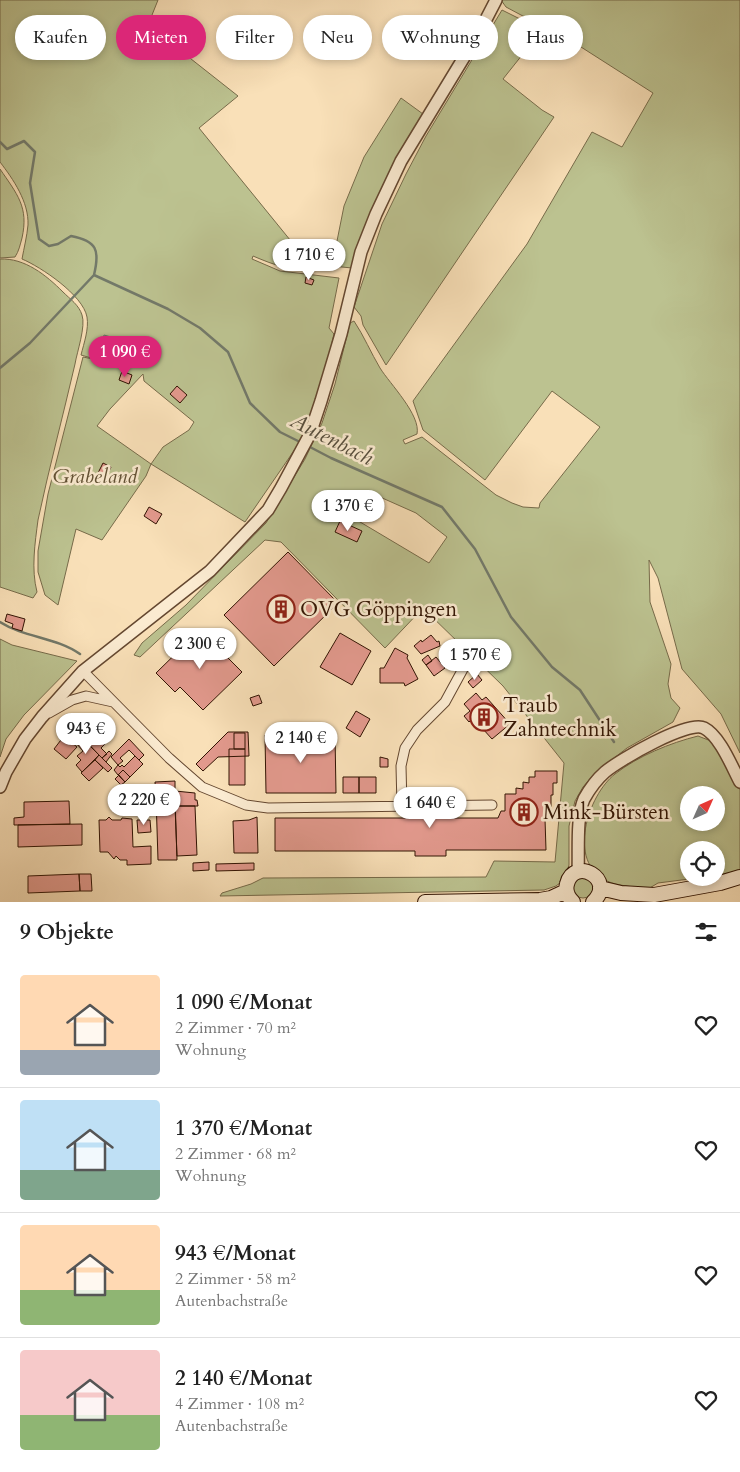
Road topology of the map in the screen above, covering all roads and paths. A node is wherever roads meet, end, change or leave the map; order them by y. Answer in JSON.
{"nodes":[{"id":1,"x":496,"y":0,"type":"edge"},
{"id":2,"x":463,"y":669,"type":"dead end"},
{"id":3,"x":83,"y":672,"type":"junction"},
{"id":4,"x":113,"y":702,"type":"junction"},
{"id":5,"x":42,"y":717,"type":"junction"},
{"id":6,"x":740,"y":782,"type":"edge"},
{"id":7,"x":0,"y":787,"type":"edge"},
{"id":8,"x":492,"y":805,"type":"dead end"},
{"id":9,"x":402,"y":807,"type":"junction"},
{"id":10,"x":578,"y":872,"type":"junction"},
{"id":11,"x":740,"y":877,"type":"edge"},
{"id":12,"x":600,"y":888,"type":"junction"},
{"id":13,"x":570,"y":897,"type":"edge"},
{"id":14,"x":425,"y":902,"type":"edge"},
{"id":15,"x":593,"y":902,"type":"edge"}],
"edges":[{"from":1,"to":3,"type":"street"},
{"from":2,"to":9,"type":"street"},
{"from":3,"to":4,"type":"street"},
{"from":3,"to":5,"type":"street"},
{"from":4,"to":5,"type":"street"},
{"from":4,"to":9,"type":"street"},
{"from":5,"to":7,"type":"street"},
{"from":6,"to":10,"type":"street"},
{"from":8,"to":9,"type":"street"},
{"from":10,"to":12,"type":"main road"},
{"from":10,"to":13,"type":"main road"},
{"from":11,"to":12,"type":"main road"},
{"from":12,"to":15,"type":"main road"},
{"from":13,"to":14,"type":"main road"}]}
